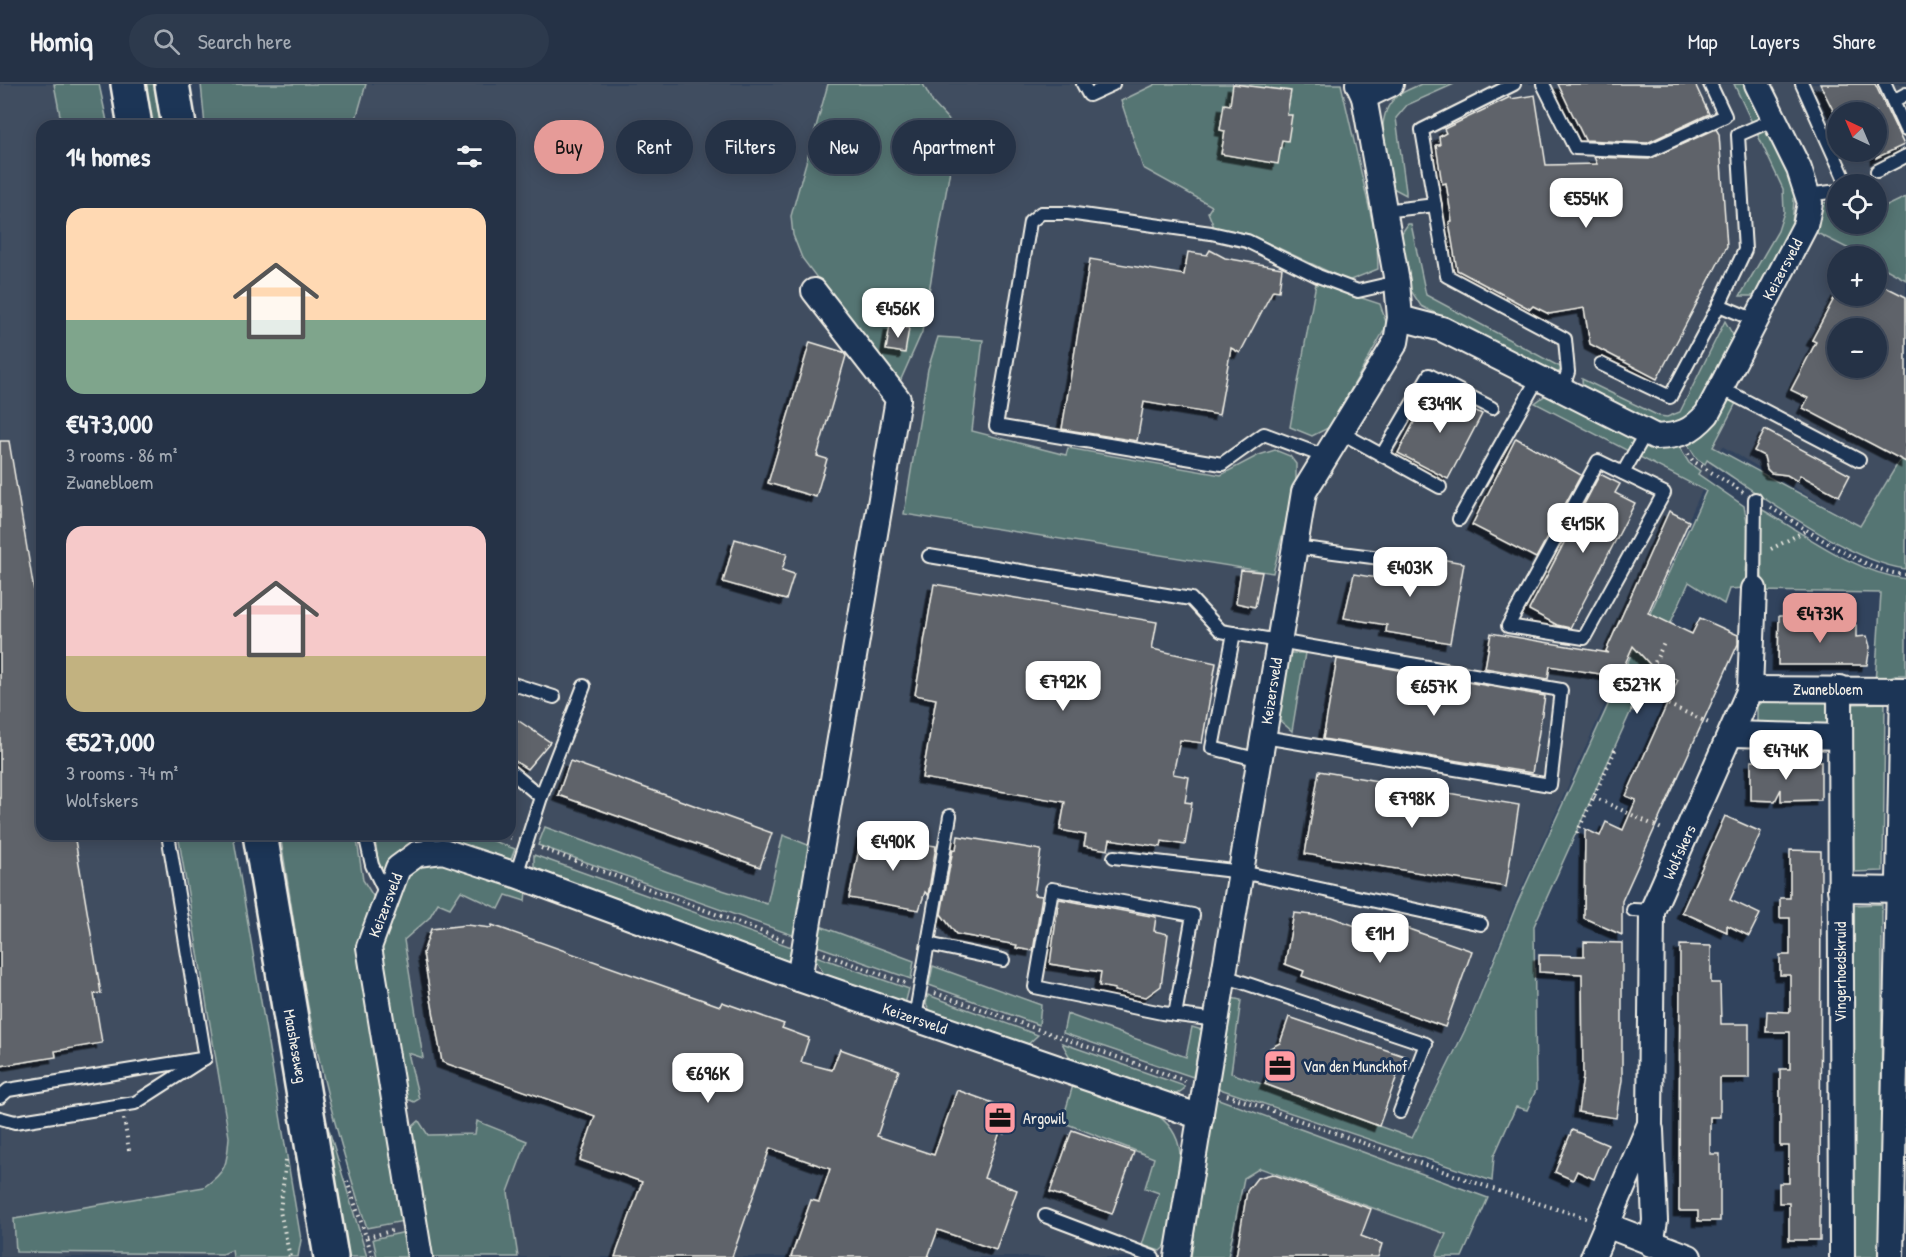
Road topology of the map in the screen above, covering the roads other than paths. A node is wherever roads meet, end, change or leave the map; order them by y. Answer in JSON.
{"nodes":[{"id":1,"x":128,"y":84,"type":"edge"},
{"id":2,"x":172,"y":84,"type":"edge"},
{"id":3,"x":1083,"y":84,"type":"edge"},
{"id":4,"x":1113,"y":84,"type":"edge"},
{"id":5,"x":1390,"y":84,"type":"edge"},
{"id":6,"x":1514,"y":84,"type":"edge"},
{"id":7,"x":1543,"y":84,"type":"edge"},
{"id":8,"x":1710,"y":84,"type":"edge"},
{"id":9,"x":1757,"y":84,"type":"edge"},
{"id":10,"x":1802,"y":84,"type":"edge"},
{"id":11,"x":1885,"y":84,"type":"edge"},
{"id":12,"x":1361,"y":90,"type":"edge"},
{"id":13,"x":1906,"y":94,"type":"edge"},
{"id":14,"x":1893,"y":101,"type":"junction"},
{"id":15,"x":1775,"y":119,"type":"junction"},
{"id":16,"x":134,"y":120,"type":"edge"},
{"id":17,"x":178,"y":120,"type":"edge"},
{"id":18,"x":1906,"y":130,"type":"edge"},
{"id":19,"x":1906,"y":156,"type":"edge"},
{"id":20,"x":1877,"y":171,"type":"dead end"},
{"id":21,"x":1842,"y":174,"type":"edge"},
{"id":22,"x":1827,"y":192,"type":"edge"},
{"id":23,"x":1807,"y":195,"type":"junction"},
{"id":24,"x":1435,"y":205,"type":"junction"},
{"id":25,"x":1384,"y":211,"type":"junction"},
{"id":26,"x":1396,"y":282,"type":"junction"},
{"id":27,"x":814,"y":291,"type":"dead end"},
{"id":28,"x":1719,"y":305,"type":"junction"},
{"id":29,"x":1400,"y":318,"type":"junction"},
{"id":30,"x":1755,"y":320,"type":"junction"},
{"id":31,"x":1601,"y":364,"type":"dead end"},
{"id":32,"x":1538,"y":378,"type":"junction"},
{"id":33,"x":1721,"y":388,"type":"junction"},
{"id":34,"x":1562,"y":390,"type":"junction"},
{"id":35,"x":1492,"y":408,"type":"dead end"},
{"id":36,"x":1340,"y":432,"type":"junction"},
{"id":37,"x":1646,"y":432,"type":"junction"},
{"id":38,"x":1382,"y":455,"type":"junction"},
{"id":39,"x":1326,"y":457,"type":"junction"},
{"id":40,"x":1859,"y":460,"type":"dead end"},
{"id":41,"x":1623,"y":473,"type":"junction"},
{"id":42,"x":1440,"y":487,"type":"dead end"},
{"id":43,"x":1755,"y":499,"type":"road end"},
{"id":44,"x":1459,"y":519,"type":"dead end"},
{"id":45,"x":1295,"y":547,"type":"junction"},
{"id":46,"x":929,"y":556,"type":"dead end"},
{"id":47,"x":1388,"y":559,"type":"dead end"},
{"id":48,"x":1754,"y":589,"type":"joint"},
{"id":49,"x":1234,"y":633,"type":"junction"},
{"id":50,"x":1280,"y":639,"type":"junction"},
{"id":51,"x":516,"y":685,"type":"edge"},
{"id":52,"x":584,"y":686,"type":"dead end"},
{"id":53,"x":1840,"y":688,"type":"junction"},
{"id":54,"x":1750,"y":689,"type":"junction"},
{"id":55,"x":1904,"y":690,"type":"edge"},
{"id":56,"x":554,"y":697,"type":"dead end"},
{"id":57,"x":1724,"y":730,"type":"junction"},
{"id":58,"x":1839,"y":737,"type":"junction"},
{"id":59,"x":1262,"y":748,"type":"junction"},
{"id":60,"x":516,"y":776,"type":"edge"},
{"id":61,"x":541,"y":797,"type":"junction"},
{"id":62,"x":950,"y":816,"type":"dead end"},
{"id":63,"x":169,"y":840,"type":"edge"},
{"id":64,"x":261,"y":840,"type":"edge"},
{"id":65,"x":366,"y":840,"type":"edge"},
{"id":66,"x":430,"y":843,"type":"edge"},
{"id":67,"x":1114,"y":857,"type":"dead end"},
{"id":68,"x":1242,"y":872,"type":"junction"},
{"id":69,"x":516,"y":874,"type":"junction"},
{"id":70,"x":1840,"y":889,"type":"junction"},
{"id":71,"x":1903,"y":890,"type":"edge"},
{"id":72,"x":386,"y":895,"type":"junction"},
{"id":73,"x":1481,"y":924,"type":"dead end"},
{"id":74,"x":928,"y":944,"type":"junction"},
{"id":75,"x":1002,"y":960,"type":"dead end"},
{"id":76,"x":1224,"y":976,"type":"junction"},
{"id":77,"x":799,"y":979,"type":"junction"},
{"id":78,"x":1175,"y":1015,"type":"junction"},
{"id":79,"x":915,"y":1018,"type":"junction"},
{"id":80,"x":1217,"y":1020,"type":"junction"},
{"id":81,"x":205,"y":1058,"type":"junction"},
{"id":82,"x":0,"y":1097,"type":"edge"},
{"id":83,"x":1400,"y":1112,"type":"dead end"},
{"id":84,"x":1200,"y":1117,"type":"junction"},
{"id":85,"x":0,"y":1118,"type":"edge"},
{"id":86,"x":1650,"y":1124,"type":"junction"},
{"id":87,"x":1045,"y":1216,"type":"dead end"},
{"id":88,"x":1606,"y":1225,"type":"junction"},
{"id":89,"x":1669,"y":1252,"type":"edge"},
{"id":90,"x":331,"y":1257,"type":"edge"},
{"id":91,"x":420,"y":1257,"type":"edge"},
{"id":92,"x":1153,"y":1257,"type":"edge"},
{"id":93,"x":1177,"y":1257,"type":"edge"},
{"id":94,"x":1593,"y":1257,"type":"edge"},
{"id":95,"x":1842,"y":1257,"type":"edge"},
{"id":96,"x":1891,"y":1257,"type":"edge"}],
"edges":[{"from":1,"to":16,"type":"main road"},
{"from":2,"to":17,"type":"main road"},
{"from":3,"to":4,"type":"lane"},
{"from":5,"to":12,"type":"street","name":"Keizersveld"},
{"from":6,"to":24,"type":"lane"},
{"from":7,"to":8,"type":"lane"},
{"from":9,"to":15,"type":"street","name":"Keizersveld"},
{"from":10,"to":21,"type":"lane"},
{"from":11,"to":14,"type":"lane"},
{"from":12,"to":25,"type":"street","name":"Keizersveld"},
{"from":13,"to":14,"type":"lane"},
{"from":14,"to":18,"type":"lane"},
{"from":15,"to":23,"type":"street","name":"Keizersveld"},
{"from":15,"to":28,"type":"lane"},
{"from":19,"to":20,"type":"lane"},
{"from":22,"to":23,"type":"lane"},
{"from":23,"to":30,"type":"street","name":"Keizersveld"},
{"from":24,"to":25,"type":"lane"},
{"from":24,"to":34,"type":"lane"},
{"from":25,"to":26,"type":"street","name":"Keizersveld"},
{"from":26,"to":29,"type":"street","name":"Keizersveld"},
{"from":26,"to":39,"type":"lane"},
{"from":27,"to":77,"type":"street"},
{"from":28,"to":30,"type":"lane"},
{"from":28,"to":31,"type":"lane"},
{"from":29,"to":32,"type":"street"},
{"from":29,"to":36,"type":"street","name":"Keizersveld"},
{"from":30,"to":33,"type":"street","name":"Keizersveld"},
{"from":32,"to":34,"type":"street"},
{"from":32,"to":44,"type":"lane"},
{"from":33,"to":37,"type":"street","name":"Keizersveld"},
{"from":33,"to":40,"type":"lane"},
{"from":34,"to":37,"type":"street"},
{"from":35,"to":38,"type":"lane"},
{"from":36,"to":38,"type":"lane"},
{"from":36,"to":39,"type":"street","name":"Keizersveld"},
{"from":37,"to":41,"type":"lane"},
{"from":38,"to":42,"type":"lane"},
{"from":39,"to":45,"type":"street","name":"Keizersveld"},
{"from":41,"to":41,"type":"lane"},
{"from":43,"to":48,"type":"lane"},
{"from":45,"to":47,"type":"lane"},
{"from":45,"to":50,"type":"street","name":"Keizersveld"},
{"from":46,"to":49,"type":"lane"},
{"from":48,"to":54,"type":"street","name":"Wolfskers"},
{"from":49,"to":50,"type":"lane"},
{"from":49,"to":59,"type":"lane"},
{"from":50,"to":59,"type":"street","name":"Keizersveld"},
{"from":50,"to":59,"type":"lane"},
{"from":51,"to":56,"type":"lane"},
{"from":52,"to":61,"type":"lane"},
{"from":53,"to":54,"type":"street","name":"Zwanebloem"},
{"from":53,"to":55,"type":"street","name":"Zwanebloem"},
{"from":53,"to":58,"type":"street","name":"Vingerhoedskruid"},
{"from":54,"to":57,"type":"street","name":"Wolfskers"},
{"from":55,"to":71,"type":"street"},
{"from":57,"to":58,"type":"street"},
{"from":57,"to":86,"type":"street","name":"Wolfskers"},
{"from":58,"to":70,"type":"street","name":"Vingerhoedskruid"},
{"from":59,"to":68,"type":"street","name":"Keizersveld"},
{"from":60,"to":61,"type":"lane"},
{"from":61,"to":69,"type":"lane"},
{"from":62,"to":74,"type":"lane"},
{"from":63,"to":81,"type":"lane"},
{"from":64,"to":90,"type":"main road","name":"Maasheseweg"},
{"from":65,"to":72,"type":"lane"},
{"from":66,"to":69,"type":"street","name":"Keizersveld"},
{"from":66,"to":72,"type":"street","name":"Keizersveld"},
{"from":67,"to":68,"type":"lane"},
{"from":68,"to":73,"type":"lane"},
{"from":68,"to":76,"type":"street","name":"Keizersveld"},
{"from":69,"to":77,"type":"street","name":"Keizersveld"},
{"from":70,"to":71,"type":"street"},
{"from":70,"to":95,"type":"street","name":"Vingerhoedskruid"},
{"from":71,"to":96,"type":"street"},
{"from":72,"to":91,"type":"street","name":"Keizersveld"},
{"from":74,"to":75,"type":"lane"},
{"from":74,"to":79,"type":"lane"},
{"from":76,"to":80,"type":"street","name":"Keizersveld"},
{"from":76,"to":83,"type":"lane"},
{"from":77,"to":79,"type":"street","name":"Keizersveld"},
{"from":78,"to":78,"type":"lane"},
{"from":78,"to":80,"type":"lane"},
{"from":79,"to":84,"type":"street","name":"Keizersveld"},
{"from":80,"to":84,"type":"street","name":"Keizersveld"},
{"from":81,"to":82,"type":"lane"},
{"from":81,"to":85,"type":"lane"},
{"from":84,"to":93,"type":"street","name":"Keizersveld"},
{"from":86,"to":88,"type":"street","name":"Wolfskers"},
{"from":86,"to":89,"type":"street","name":"Wolfskers"},
{"from":87,"to":92,"type":"lane"},
{"from":88,"to":89,"type":"street"},
{"from":88,"to":94,"type":"street","name":"Wolfskers"}]}
